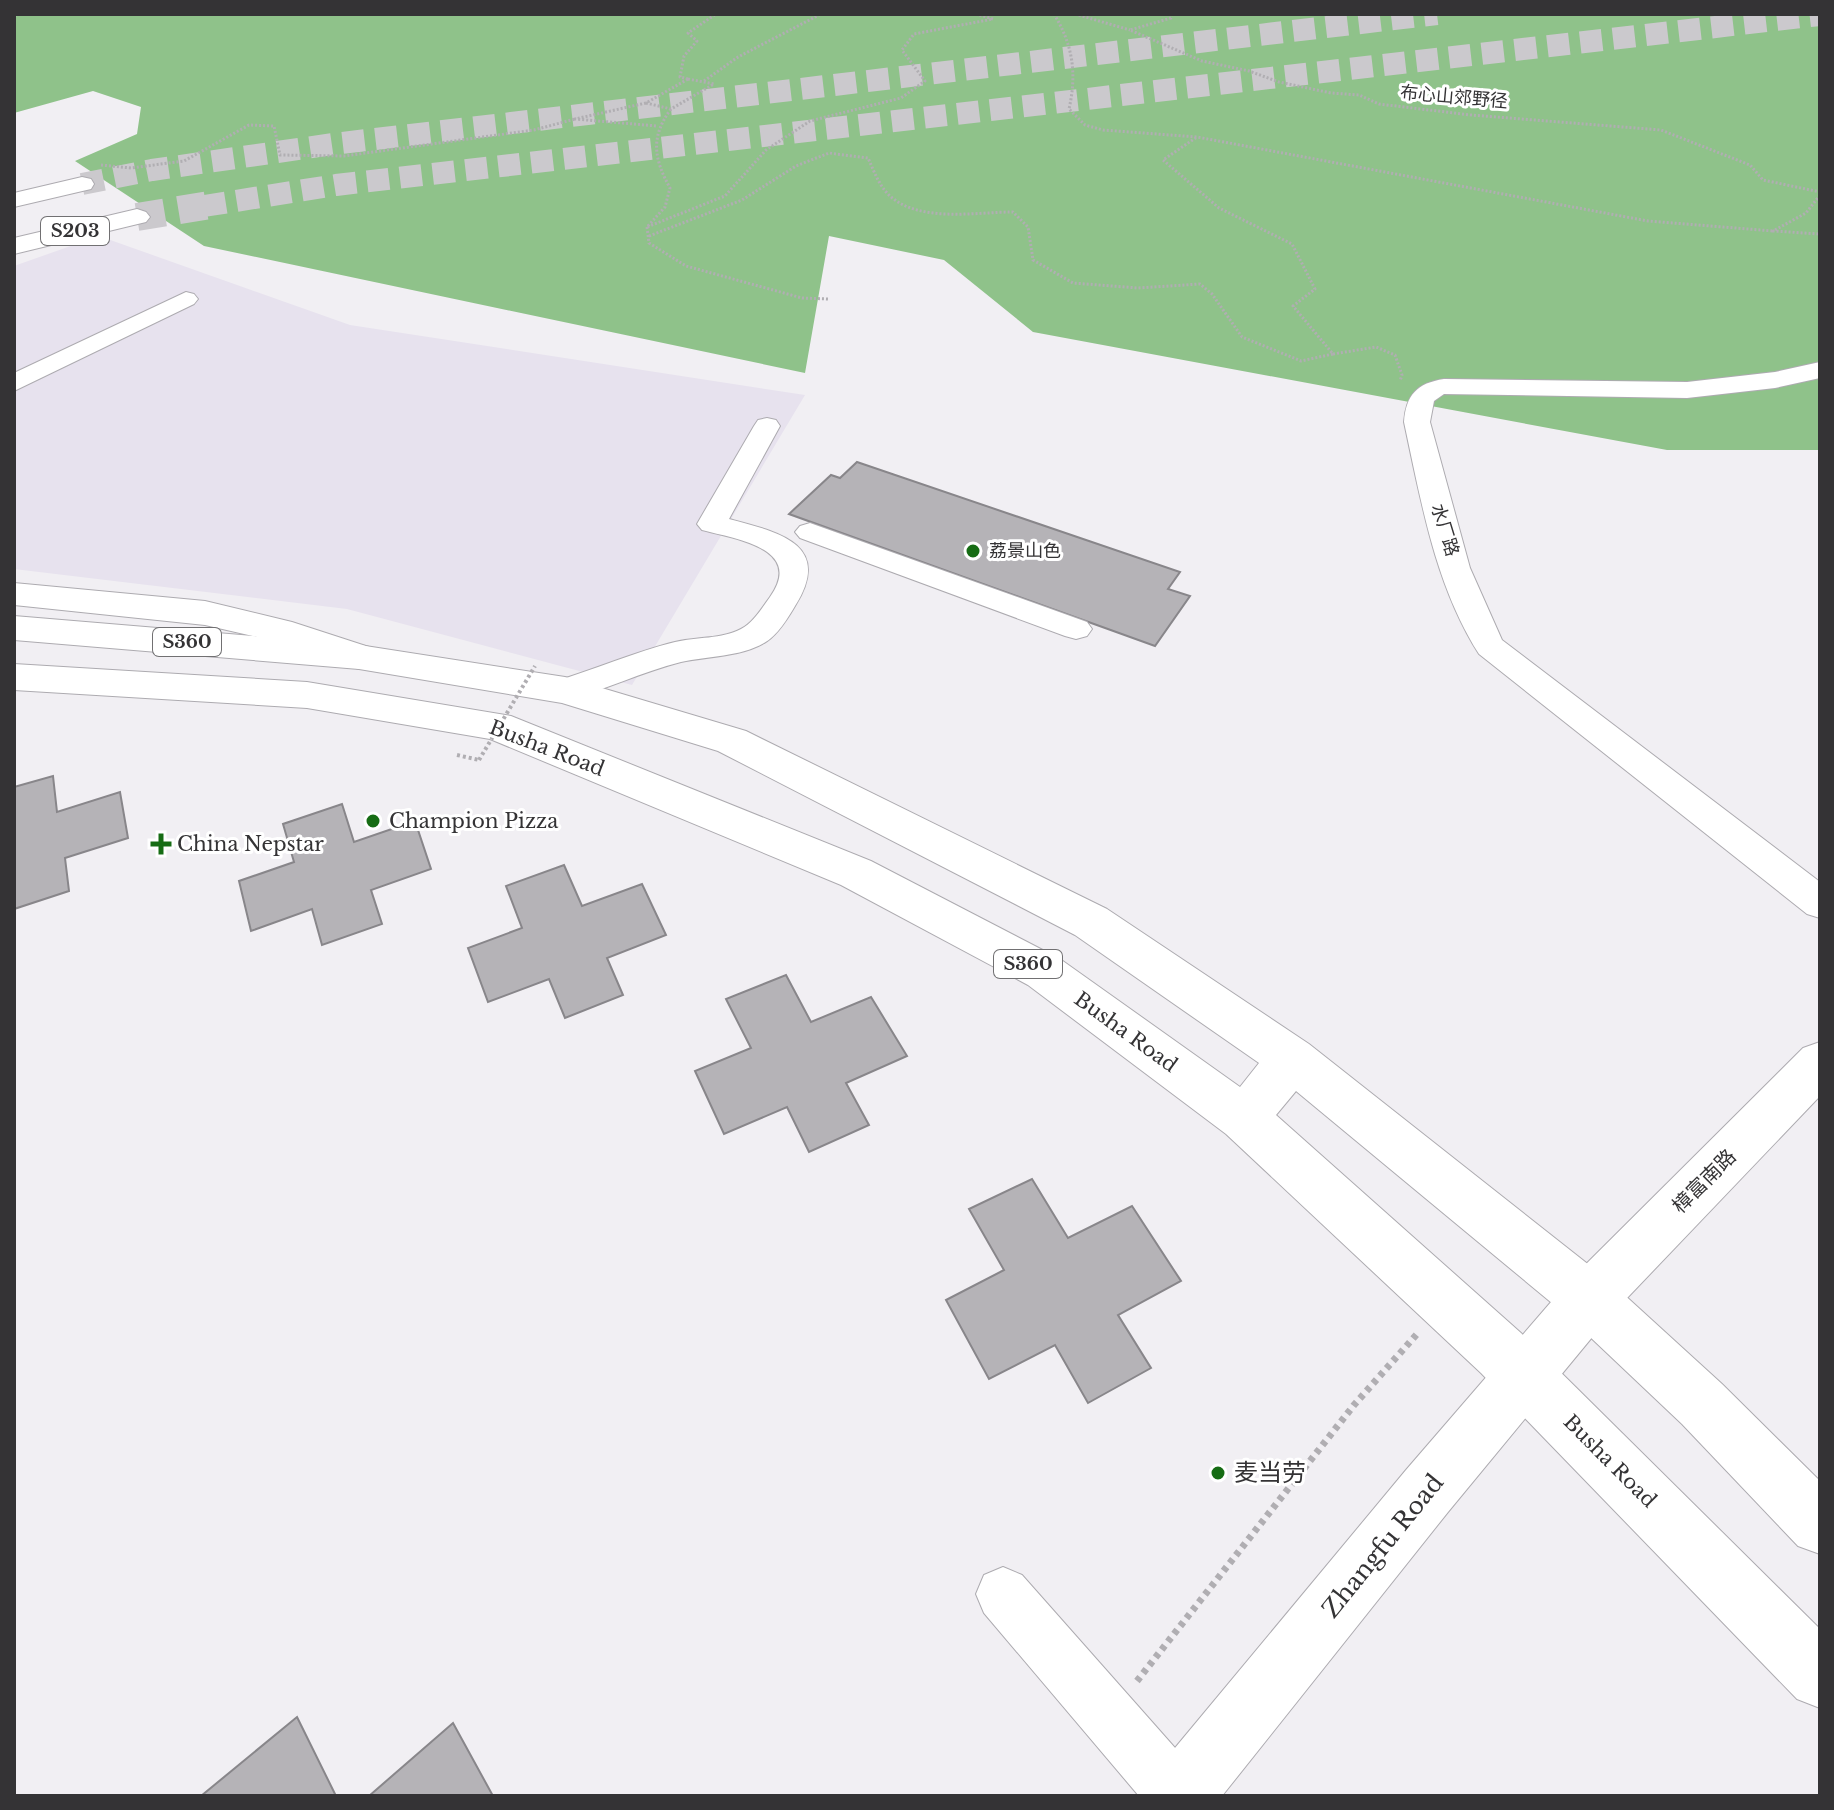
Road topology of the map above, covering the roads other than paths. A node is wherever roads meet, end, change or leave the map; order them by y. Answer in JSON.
{"nodes":[{"id":1,"x":89,"y":174,"type":"tunnel mouth"},
{"id":2,"x":14,"y":200,"type":"edge"},
{"id":3,"x":137,"y":217,"type":"tunnel mouth"},
{"id":4,"x":14,"y":246,"type":"edge"},
{"id":5,"x":186,"y":299,"type":"dead end"},
{"id":6,"x":1820,"y":370,"type":"edge"},
{"id":7,"x":14,"y":383,"type":"edge"},
{"id":8,"x":767,"y":426,"type":"dead end"},
{"id":9,"x":810,"y":532,"type":"dead end"},
{"id":10,"x":14,"y":594,"type":"edge"},
{"id":11,"x":14,"y":628,"type":"edge"},
{"id":12,"x":1076,"y":629,"type":"dead end"},
{"id":13,"x":359,"y":657,"type":"junction"},
{"id":14,"x":14,"y":677,"type":"edge"},
{"id":15,"x":550,"y":678,"type":"junction"},
{"id":16,"x":1820,"y":903,"type":"edge"},
{"id":17,"x":1292,"y":1059,"type":"junction"},
{"id":18,"x":1820,"y":1063,"type":"edge"},
{"id":19,"x":1244,"y":1118,"type":"junction"},
{"id":20,"x":1589,"y":1299,"type":"junction"},
{"id":21,"x":1525,"y":1376,"type":"junction"},
{"id":22,"x":1820,"y":1524,"type":"edge"},
{"id":23,"x":1003,"y":1594,"type":"dead end"},
{"id":24,"x":1820,"y":1676,"type":"edge"},
{"id":25,"x":1179,"y":1796,"type":"edge"}],
"edges":[{"from":1,"to":2,"type":"main road","number":"S203"},
{"from":3,"to":4,"type":"main road","number":"S203"},
{"from":5,"to":7,"type":"street"},
{"from":6,"to":16,"type":"street","name":"水厂路"},
{"from":8,"to":15,"type":"street"},
{"from":9,"to":12,"type":"street"},
{"from":10,"to":13,"type":"main road"},
{"from":11,"to":13,"type":"main road","number":"S360"},
{"from":13,"to":15,"type":"main road","number":"S360"},
{"from":14,"to":19,"type":"main road","name":"Busha Road","number":"S360"},
{"from":15,"to":17,"type":"main road","number":"S360"},
{"from":17,"to":19,"type":"main road"},
{"from":17,"to":20,"type":"main road","number":"S360"},
{"from":18,"to":20,"type":"main road","name":"樟富南路"},
{"from":19,"to":21,"type":"main road","name":"Busha Road","number":"S360"},
{"from":20,"to":21,"type":"main road","name":"Zhangfu Road"},
{"from":20,"to":22,"type":"main road","number":"S360"},
{"from":21,"to":24,"type":"main road","name":"Busha Road","number":"S360"},
{"from":21,"to":25,"type":"main road","name":"Zhangfu Road"},
{"from":23,"to":25,"type":"street"}]}
